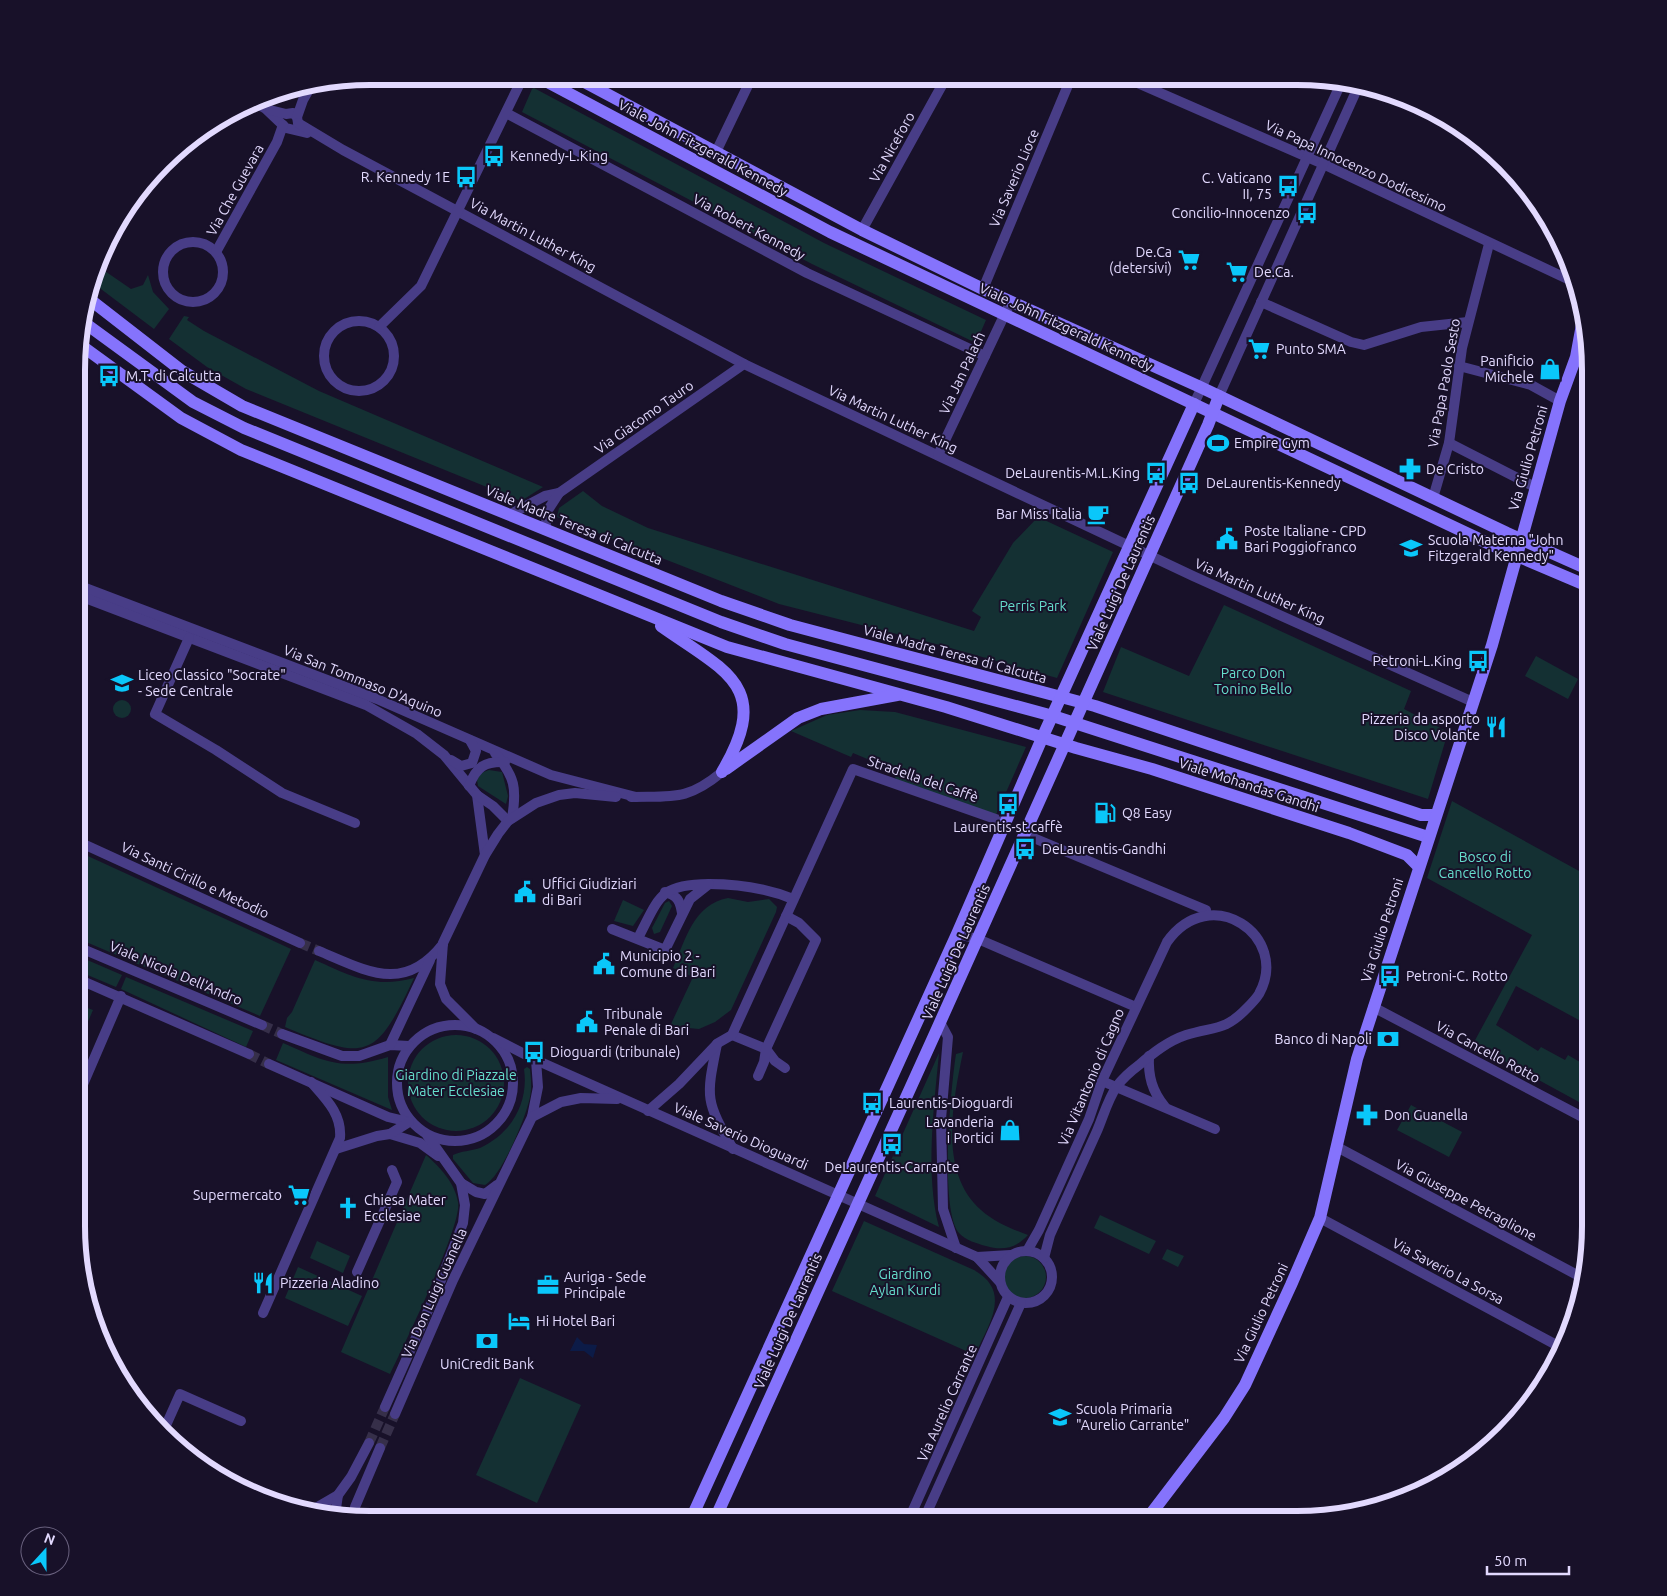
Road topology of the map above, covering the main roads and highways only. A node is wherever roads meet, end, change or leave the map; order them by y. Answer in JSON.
{"nodes":[{"id":1,"x":553,"y":85,"type":"edge"},
{"id":2,"x":589,"y":85,"type":"edge"},
{"id":3,"x":716,"y":152,"type":"junction"},
{"id":4,"x":708,"y":168,"type":"junction"},
{"id":5,"x":93,"y":302,"type":"edge"},
{"id":6,"x":120,"y":322,"type":"junction"},
{"id":7,"x":89,"y":324,"type":"edge"},
{"id":8,"x":88,"y":326,"type":"edge"},
{"id":9,"x":1580,"y":335,"type":"edge"},
{"id":10,"x":86,"y":349,"type":"edge"},
{"id":11,"x":1219,"y":396,"type":"junction"},
{"id":12,"x":1194,"y":404,"type":"junction"},
{"id":13,"x":1213,"y":414,"type":"junction"},
{"id":14,"x":1521,"y":540,"type":"junction"},
{"id":15,"x":1517,"y":557,"type":"junction"},
{"id":16,"x":1582,"y":567,"type":"edge"},
{"id":17,"x":1582,"y":585,"type":"edge"},
{"id":18,"x":644,"y":614,"type":"junction"},
{"id":19,"x":962,"y":691,"type":"junction"},
{"id":20,"x":901,"y":695,"type":"junction"},
{"id":21,"x":1062,"y":698,"type":"junction"},
{"id":22,"x":1083,"y":703,"type":"junction"},
{"id":23,"x":946,"y":707,"type":"junction"},
{"id":24,"x":1053,"y":716,"type":"junction"},
{"id":25,"x":1074,"y":723,"type":"junction"},
{"id":26,"x":1044,"y":736,"type":"junction"},
{"id":27,"x":1196,"y":742,"type":"junction"},
{"id":28,"x":1065,"y":743,"type":"junction"},
{"id":29,"x":1178,"y":757,"type":"junction"},
{"id":30,"x":1335,"y":808,"type":"junction"},
{"id":31,"x":1435,"y":815,"type":"junction"},
{"id":32,"x":1349,"y":833,"type":"junction"},
{"id":33,"x":1428,"y":837,"type":"junction"},
{"id":34,"x":1418,"y":866,"type":"junction"},
{"id":35,"x":920,"y":1014,"type":"junction"},
{"id":36,"x":941,"y":1024,"type":"junction"},
{"id":37,"x":695,"y":1511,"type":"edge"},
{"id":38,"x":719,"y":1511,"type":"edge"},
{"id":39,"x":1153,"y":1511,"type":"edge"}],
"edges":[{"from":1,"to":4,"type":"main road","name":"Viale John Fitzgerald Kennedy"},
{"from":2,"to":3,"type":"main road","name":"Viale John Fitzgerald Kennedy"},
{"from":3,"to":4,"type":"main road"},
{"from":3,"to":11,"type":"main road","name":"Viale John Fitzgerald Kennedy"},
{"from":4,"to":12,"type":"main road","name":"Viale John Fitzgerald Kennedy"},
{"from":5,"to":6,"type":"main road","name":"Viale Madre Teresa di Calcutta"},
{"from":6,"to":7,"type":"main road"},
{"from":6,"to":21,"type":"main road","name":"Viale Madre Teresa di Calcutta"},
{"from":8,"to":19,"type":"main road"},
{"from":9,"to":14,"type":"main road","name":"Via Giulio Petroni"},
{"from":10,"to":18,"type":"main road"},
{"from":11,"to":13,"type":"main road","name":"Viale Luigi De Laurentis"},
{"from":11,"to":14,"type":"main road","name":"Viale John Fitzgerald Kennedy"},
{"from":12,"to":13,"type":"main road","name":"Viale John Fitzgerald Kennedy"},
{"from":12,"to":21,"type":"main road","name":"Viale Luigi De Laurentis"},
{"from":13,"to":15,"type":"main road","name":"Viale John Fitzgerald Kennedy"},
{"from":13,"to":22,"type":"main road","name":"Viale Luigi De Laurentis"},
{"from":14,"to":15,"type":"main road","name":"Via Giulio Petroni"},
{"from":14,"to":16,"type":"main road","name":"Viale John Fitzgerald Kennedy"},
{"from":15,"to":17,"type":"main road","name":"Viale John Fitzgerald Kennedy"},
{"from":15,"to":31,"type":"main road","name":"Via Giulio Petroni"},
{"from":18,"to":20,"type":"main road"},
{"from":18,"to":20,"type":"main road"},
{"from":19,"to":23,"type":"main road"},
{"from":19,"to":24,"type":"main road"},
{"from":20,"to":23,"type":"main road"},
{"from":21,"to":22,"type":"main road","name":"Viale Madre Teresa di Calcutta"},
{"from":21,"to":24,"type":"main road","name":"Viale Luigi De Laurentis"},
{"from":22,"to":25,"type":"main road","name":"Viale Luigi De Laurentis"},
{"from":22,"to":27,"type":"main road","name":"Viale Mohandas Gandhi"},
{"from":23,"to":26,"type":"main road"},
{"from":24,"to":25,"type":"main road"},
{"from":24,"to":26,"type":"main road","name":"Viale Luigi De Laurentis"},
{"from":25,"to":28,"type":"main road","name":"Viale Luigi De Laurentis"},
{"from":25,"to":29,"type":"main road","name":"Viale Mohandas Gandhi"},
{"from":26,"to":28,"type":"main road"},
{"from":26,"to":35,"type":"main road","name":"Viale Luigi De Laurentis"},
{"from":27,"to":29,"type":"main road"},
{"from":27,"to":31,"type":"main road","name":"Viale Mohandas Gandhi"},
{"from":28,"to":32,"type":"main road","name":"Viale Mohandas Gandhi"},
{"from":28,"to":36,"type":"main road","name":"Viale Luigi De Laurentis"},
{"from":29,"to":30,"type":"main road","name":"Viale Mohandas Gandhi"},
{"from":30,"to":32,"type":"main road"},
{"from":30,"to":33,"type":"main road","name":"Viale Mohandas Gandhi"},
{"from":31,"to":33,"type":"main road","name":"Via Giulio Petroni"},
{"from":32,"to":34,"type":"main road","name":"Viale Mohandas Gandhi"},
{"from":33,"to":34,"type":"main road","name":"Via Giulio Petroni"},
{"from":34,"to":39,"type":"main road","name":"Via Giulio Petroni"},
{"from":35,"to":36,"type":"main road"},
{"from":35,"to":37,"type":"main road","name":"Viale Luigi De Laurentis"},
{"from":36,"to":38,"type":"main road","name":"Viale Luigi De Laurentis"}]}
